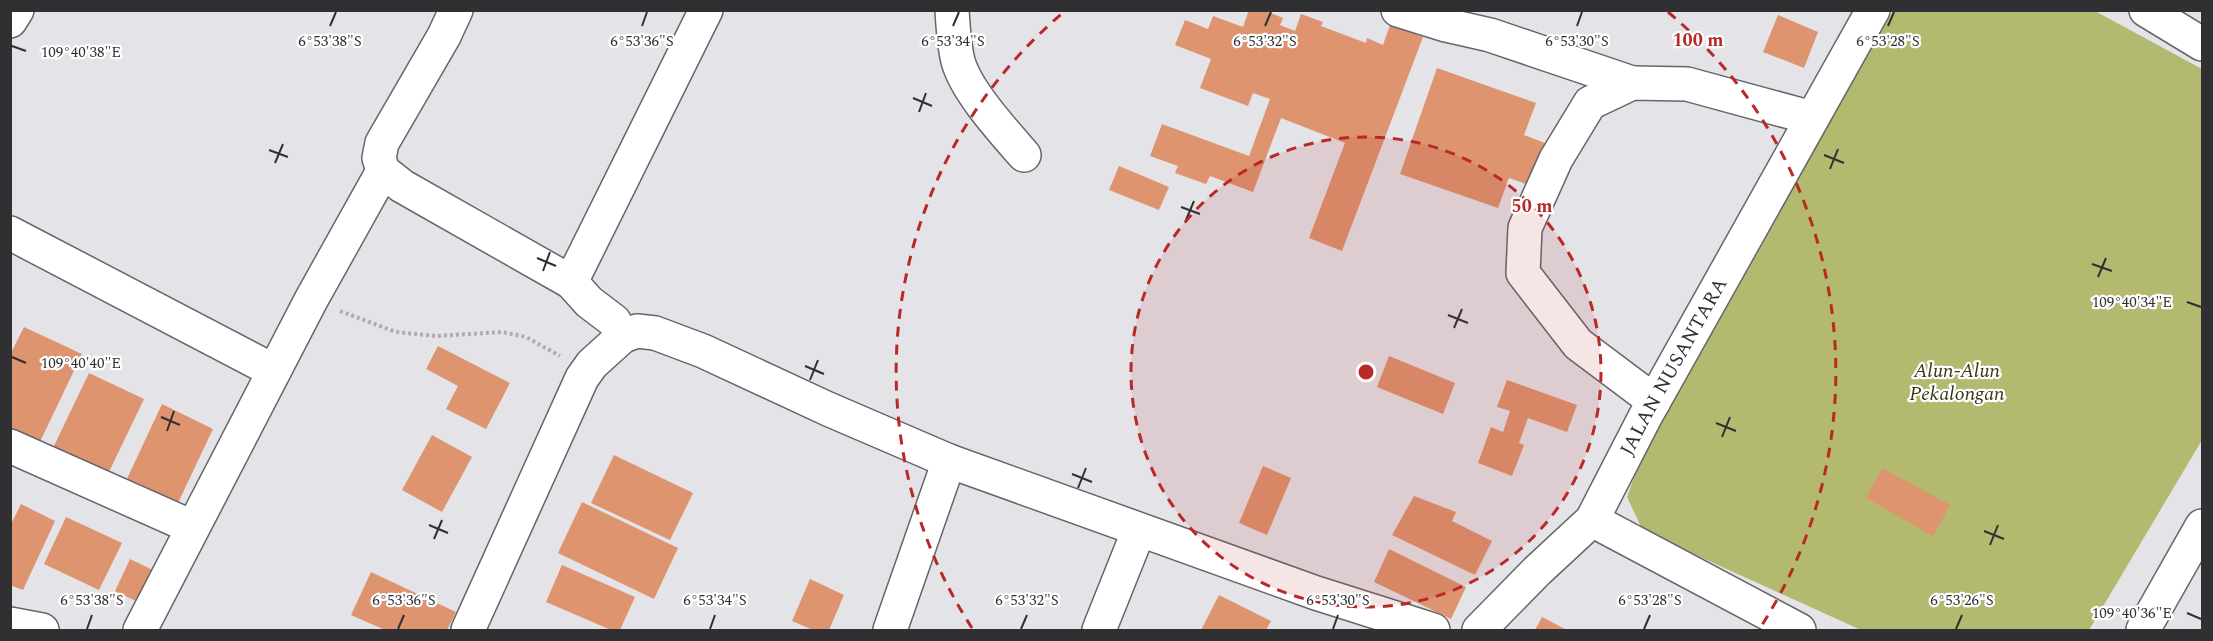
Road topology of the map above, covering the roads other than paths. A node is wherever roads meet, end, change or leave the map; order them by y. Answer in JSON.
{"nodes":[{"id":1,"x":17,"y":10,"type":"edge"},
{"id":2,"x":456,"y":10,"type":"edge"},
{"id":3,"x":706,"y":10,"type":"edge"},
{"id":4,"x":952,"y":10,"type":"edge"},
{"id":5,"x":1398,"y":10,"type":"edge"},
{"id":6,"x":1873,"y":10,"type":"edge"},
{"id":7,"x":2146,"y":10,"type":"edge"},
{"id":8,"x":10,"y":21,"type":"edge"},
{"id":9,"x":2202,"y":42,"type":"edge"},
{"id":10,"x":1632,"y":83,"type":"junction"},
{"id":11,"x":1812,"y":118,"type":"junction"},
{"id":12,"x":1024,"y":155,"type":"dead end"},
{"id":13,"x":383,"y":171,"type":"junction"},
{"id":14,"x":10,"y":233,"type":"edge"},
{"id":15,"x":570,"y":282,"type":"junction"},
{"id":16,"x":623,"y":336,"type":"junction"},
{"id":17,"x":274,"y":371,"type":"junction"},
{"id":18,"x":1654,"y":401,"type":"junction"},
{"id":19,"x":10,"y":446,"type":"edge"},
{"id":20,"x":949,"y":460,"type":"junction"},
{"id":21,"x":1592,"y":520,"type":"junction"},
{"id":22,"x":192,"y":526,"type":"junction"},
{"id":23,"x":2202,"y":526,"type":"edge"},
{"id":24,"x":1139,"y":530,"type":"junction"},
{"id":25,"x":10,"y":624,"type":"edge"},
{"id":26,"x":42,"y":630,"type":"edge"},
{"id":27,"x":140,"y":630,"type":"edge"},
{"id":28,"x":468,"y":630,"type":"edge"},
{"id":29,"x":890,"y":630,"type":"edge"},
{"id":30,"x":1099,"y":630,"type":"edge"},
{"id":31,"x":1433,"y":630,"type":"edge"},
{"id":32,"x":1479,"y":630,"type":"edge"},
{"id":33,"x":1799,"y":630,"type":"edge"},
{"id":34,"x":2143,"y":630,"type":"edge"}],
"edges":[{"from":1,"to":8,"type":"street"},
{"from":2,"to":13,"type":"street"},
{"from":3,"to":15,"type":"street"},
{"from":4,"to":12,"type":"street"},
{"from":5,"to":10,"type":"street"},
{"from":6,"to":11,"type":"street","name":"JALAN NUSANTARA"},
{"from":7,"to":9,"type":"street"},
{"from":10,"to":11,"type":"street"},
{"from":10,"to":18,"type":"street"},
{"from":11,"to":18,"type":"street","name":"JALAN NUSANTARA"},
{"from":13,"to":15,"type":"street"},
{"from":13,"to":17,"type":"street"},
{"from":14,"to":17,"type":"street"},
{"from":15,"to":16,"type":"street"},
{"from":16,"to":20,"type":"street"},
{"from":16,"to":28,"type":"street"},
{"from":17,"to":22,"type":"street"},
{"from":18,"to":21,"type":"street","name":"JALAN NUSANTARA"},
{"from":19,"to":22,"type":"street"},
{"from":20,"to":24,"type":"street"},
{"from":20,"to":29,"type":"street"},
{"from":21,"to":32,"type":"street","name":"JALAN NUSANTARA"},
{"from":21,"to":33,"type":"street"},
{"from":22,"to":27,"type":"street"},
{"from":23,"to":34,"type":"street"},
{"from":24,"to":30,"type":"street"},
{"from":24,"to":31,"type":"street"},
{"from":25,"to":26,"type":"street"}]}
